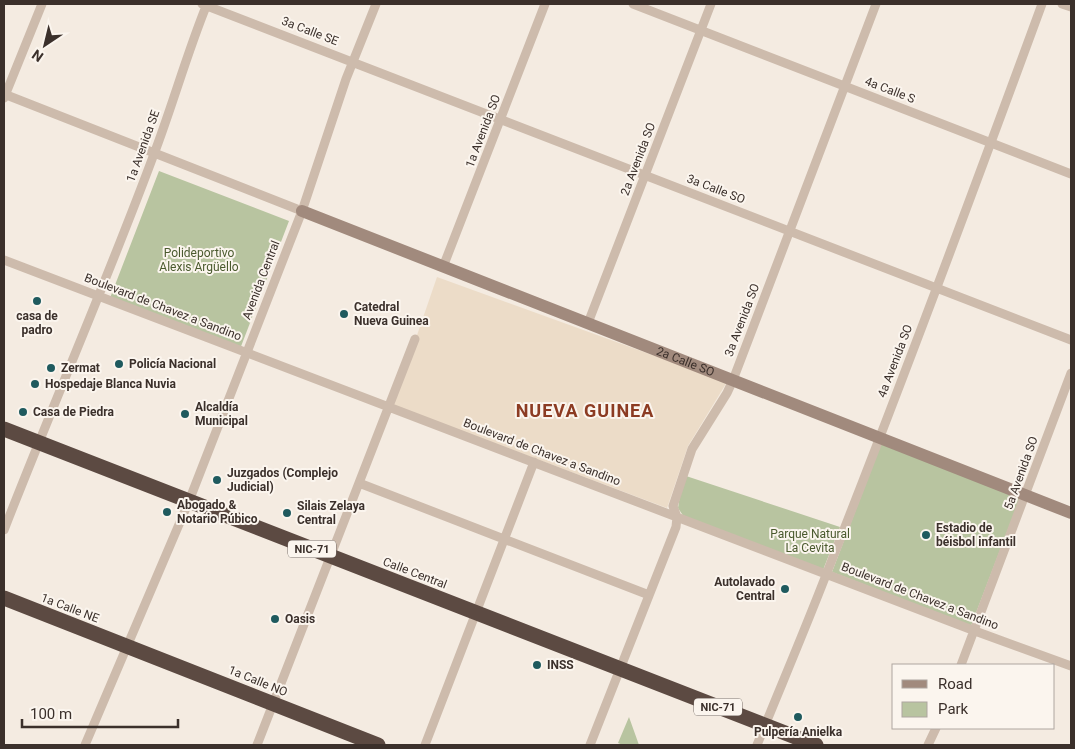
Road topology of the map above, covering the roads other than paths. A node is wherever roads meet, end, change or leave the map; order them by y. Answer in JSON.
{"nodes":[{"id":1,"x":42,"y":4,"type":"edge"},
{"id":2,"x":205,"y":4,"type":"edge"},
{"id":3,"x":376,"y":4,"type":"edge"},
{"id":4,"x":546,"y":4,"type":"edge"},
{"id":5,"x":633,"y":4,"type":"edge"},
{"id":6,"x":711,"y":4,"type":"edge"},
{"id":7,"x":876,"y":4,"type":"edge"},
{"id":8,"x":1042,"y":4,"type":"edge"},
{"id":9,"x":1062,"y":4,"type":"edge"},
{"id":10,"x":1071,"y":8,"type":"edge"},
{"id":11,"x":701,"y":30,"type":"junction"},
{"id":12,"x":352,"y":61,"type":"junction"},
{"id":13,"x":845,"y":86,"type":"junction"},
{"id":14,"x":4,"y":96,"type":"edge"},
{"id":15,"x":501,"y":118,"type":"junction"},
{"id":16,"x":991,"y":143,"type":"junction"},
{"id":17,"x":154,"y":153,"type":"junction"},
{"id":18,"x":645,"y":174,"type":"junction"},
{"id":19,"x":1071,"y":174,"type":"edge"},
{"id":20,"x":302,"y":211,"type":"junction"},
{"id":21,"x":789,"y":230,"type":"junction"},
{"id":22,"x":4,"y":260,"type":"edge"},
{"id":23,"x":443,"y":267,"type":"junction"},
{"id":24,"x":936,"y":288,"type":"junction"},
{"id":25,"x":100,"y":296,"type":"junction"},
{"id":26,"x":588,"y":323,"type":"junction"},
{"id":27,"x":415,"y":338,"type":"dead end"},
{"id":28,"x":1071,"y":340,"type":"edge"},
{"id":29,"x":246,"y":352,"type":"junction"},
{"id":30,"x":1071,"y":373,"type":"edge"},
{"id":31,"x":733,"y":380,"type":"junction"},
{"id":32,"x":388,"y":407,"type":"junction"},
{"id":33,"x":4,"y":429,"type":"edge"},
{"id":34,"x":879,"y":438,"type":"junction"},
{"id":35,"x":38,"y":443,"type":"junction"},
{"id":36,"x":534,"y":462,"type":"junction"},
{"id":37,"x":359,"y":484,"type":"junction"},
{"id":38,"x":1026,"y":495,"type":"junction"},
{"id":39,"x":189,"y":502,"type":"junction"},
{"id":40,"x":1071,"y":513,"type":"edge"},
{"id":41,"x":677,"y":517,"type":"junction"},
{"id":42,"x":4,"y":530,"type":"edge"},
{"id":43,"x":504,"y":539,"type":"junction"},
{"id":44,"x":330,"y":556,"type":"junction"},
{"id":45,"x":826,"y":574,"type":"junction"},
{"id":46,"x":649,"y":595,"type":"junction"},
{"id":47,"x":4,"y":598,"type":"edge"},
{"id":48,"x":476,"y":613,"type":"junction"},
{"id":49,"x":975,"y":631,"type":"junction"},
{"id":50,"x":126,"y":646,"type":"junction"},
{"id":51,"x":961,"y":664,"type":"edge"},
{"id":52,"x":1071,"y":666,"type":"edge"},
{"id":53,"x":620,"y":669,"type":"junction"},
{"id":54,"x":273,"y":704,"type":"junction"},
{"id":55,"x":765,"y":725,"type":"junction"},
{"id":56,"x":936,"y":729,"type":"edge"},
{"id":57,"x":85,"y":745,"type":"edge"},
{"id":58,"x":257,"y":745,"type":"edge"},
{"id":59,"x":378,"y":745,"type":"edge"},
{"id":60,"x":425,"y":745,"type":"edge"},
{"id":61,"x":590,"y":745,"type":"edge"},
{"id":62,"x":758,"y":745,"type":"edge"},
{"id":63,"x":816,"y":745,"type":"edge"},
{"id":64,"x":928,"y":745,"type":"edge"}],
"edges":[{"from":1,"to":14,"type":"street"},
{"from":2,"to":12,"type":"street","name":"3a Calle SE"},
{"from":2,"to":17,"type":"street","name":"1a Avenida SE"},
{"from":3,"to":12,"type":"street","name":"Avenida Central"},
{"from":4,"to":15,"type":"street","name":"1a Avenida SO"},
{"from":5,"to":11,"type":"street","name":"4a Calle S"},
{"from":6,"to":11,"type":"street","name":"2a Avenida SO"},
{"from":7,"to":13,"type":"street","name":"3a Avenida SO"},
{"from":8,"to":16,"type":"street","name":"4a Avenida SO"},
{"from":9,"to":10,"type":"street"},
{"from":11,"to":13,"type":"street","name":"4a Calle S"},
{"from":11,"to":18,"type":"street","name":"2a Avenida SO"},
{"from":12,"to":15,"type":"street","name":"3a Calle SO"},
{"from":12,"to":20,"type":"street","name":"Avenida Central"},
{"from":13,"to":16,"type":"street","name":"4a Calle S"},
{"from":13,"to":21,"type":"street","name":"3a Avenida SO"},
{"from":14,"to":17,"type":"street"},
{"from":15,"to":18,"type":"street","name":"3a Calle SO"},
{"from":15,"to":23,"type":"street","name":"1a Avenida SO"},
{"from":16,"to":19,"type":"street","name":"4a Calle S"},
{"from":16,"to":24,"type":"street","name":"4a Avenida SO"},
{"from":17,"to":20,"type":"street"},
{"from":17,"to":25,"type":"street","name":"1a Avenida SE"},
{"from":18,"to":21,"type":"street","name":"3a Calle SO"},
{"from":18,"to":26,"type":"street","name":"2a Avenida SO"},
{"from":20,"to":23,"type":"street","name":"2a Calle SO"},
{"from":20,"to":29,"type":"street","name":"Avenida Central"},
{"from":21,"to":24,"type":"street","name":"3a Calle SO"},
{"from":21,"to":31,"type":"street","name":"3a Avenida SO"},
{"from":22,"to":25,"type":"street","name":"Boulevard de Chavez a Sandino"},
{"from":23,"to":26,"type":"street","name":"2a Calle SO"},
{"from":24,"to":28,"type":"street","name":"3a Calle SO"},
{"from":24,"to":34,"type":"street","name":"4a Avenida SO"},
{"from":25,"to":29,"type":"street","name":"Boulevard de Chavez a Sandino"},
{"from":25,"to":35,"type":"street","name":"1a Avenida SE"},
{"from":26,"to":31,"type":"street","name":"2a Calle SO"},
{"from":27,"to":32,"type":"street"},
{"from":29,"to":32,"type":"street","name":"Boulevard de Chavez a Sandino"},
{"from":29,"to":39,"type":"street","name":"Avenida Central"},
{"from":30,"to":38,"type":"street","name":"5a Avenida SO"},
{"from":31,"to":34,"type":"street","name":"2a Calle SO"},
{"from":31,"to":41,"type":"street","name":"3a Avenida SO"},
{"from":32,"to":36,"type":"street","name":"Boulevard de Chavez a Sandino"},
{"from":32,"to":37,"type":"street"},
{"from":33,"to":35,"type":"highway","name":"Calle Central","number":"NIC-71"},
{"from":34,"to":38,"type":"street","name":"2a Calle SO"},
{"from":34,"to":45,"type":"street","name":"4a Avenida SO"},
{"from":35,"to":39,"type":"highway","name":"Calle Central","number":"NIC-71"},
{"from":35,"to":42,"type":"street","name":"1a Avenida SE"},
{"from":36,"to":41,"type":"street","name":"Boulevard de Chavez a Sandino"},
{"from":36,"to":43,"type":"street"},
{"from":37,"to":43,"type":"street"},
{"from":37,"to":44,"type":"street"},
{"from":38,"to":40,"type":"street","name":"2a Calle SO"},
{"from":38,"to":49,"type":"street","name":"5a Avenida SO"},
{"from":39,"to":44,"type":"highway","name":"Calle Central","number":"NIC-71"},
{"from":39,"to":50,"type":"street","name":"Avenida Central"},
{"from":41,"to":45,"type":"street","name":"Boulevard de Chavez a Sandino"},
{"from":41,"to":46,"type":"street","name":"3a Avenida SO"},
{"from":43,"to":46,"type":"street"},
{"from":43,"to":48,"type":"street"},
{"from":44,"to":48,"type":"highway","name":"Calle Central","number":"NIC-71"},
{"from":44,"to":54,"type":"street"},
{"from":45,"to":49,"type":"street","name":"Boulevard de Chavez a Sandino"},
{"from":45,"to":55,"type":"street","name":"4a Avenida SO"},
{"from":46,"to":53,"type":"street","name":"3a Avenida SO"},
{"from":47,"to":50,"type":"highway","name":"1a Calle NE"},
{"from":48,"to":53,"type":"highway","name":"Calle Central","number":"NIC-71"},
{"from":48,"to":60,"type":"street"},
{"from":49,"to":51,"type":"street","name":"5a Avenida SO"},
{"from":49,"to":52,"type":"street","name":"Boulevard de Chavez a Sandino"},
{"from":50,"to":54,"type":"highway","name":"1a Calle NO"},
{"from":50,"to":57,"type":"street","name":"Avenida Central"},
{"from":53,"to":55,"type":"highway","name":"Calle Central","number":"NIC-71"},
{"from":53,"to":61,"type":"street","name":"3a Avenida SO"},
{"from":54,"to":58,"type":"street"},
{"from":54,"to":59,"type":"highway","name":"1a Calle NO"},
{"from":55,"to":62,"type":"street","name":"4a Avenida SO"},
{"from":55,"to":63,"type":"highway","name":"Calle Central","number":"NIC-71"},
{"from":56,"to":64,"type":"street"}]}
